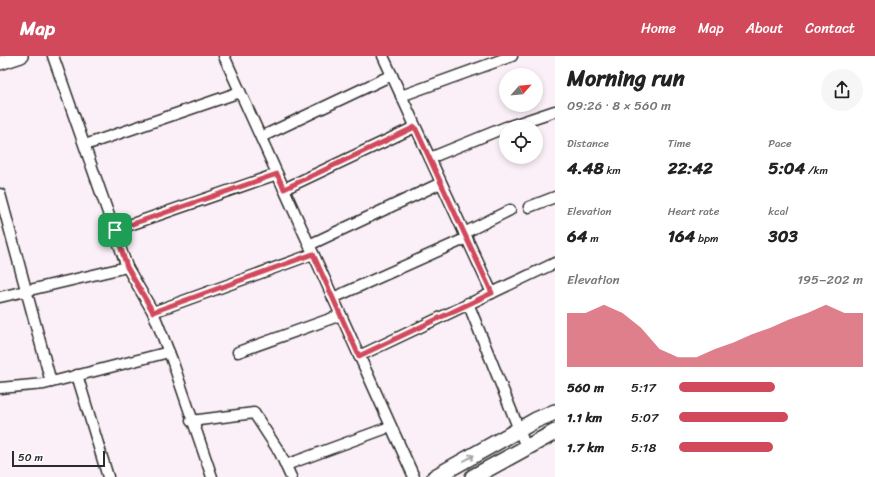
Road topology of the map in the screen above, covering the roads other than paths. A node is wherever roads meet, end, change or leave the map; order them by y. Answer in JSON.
{"nodes":[{"id":1,"x":21,"y":56,"type":"edge"},
{"id":2,"x":54,"y":56,"type":"edge"},
{"id":3,"x":224,"y":56,"type":"edge"},
{"id":4,"x":383,"y":56,"type":"edge"},
{"id":5,"x":512,"y":56,"type":"edge"},
{"id":6,"x":0,"y":63,"type":"edge"},
{"id":7,"x":392,"y":75,"type":"junction"},
{"id":8,"x":240,"y":92,"type":"junction"},
{"id":9,"x":401,"y":96,"type":"junction"},
{"id":10,"x":555,"y":111,"type":"edge"},
{"id":11,"x":528,"y":120,"type":"edge"},
{"id":12,"x":415,"y":127,"type":"junction"},
{"id":13,"x":499,"y":130,"type":"edge"},
{"id":14,"x":260,"y":137,"type":"junction"},
{"id":15,"x":85,"y":145,"type":"junction"},
{"id":16,"x":430,"y":158,"type":"junction"},
{"id":17,"x":277,"y":174,"type":"junction"},
{"id":18,"x":441,"y":183,"type":"junction"},
{"id":19,"x":284,"y":189,"type":"junction"},
{"id":20,"x":0,"y":194,"type":"edge"},
{"id":21,"x":555,"y":197,"type":"edge"},
{"id":22,"x":529,"y":207,"type":"dead end"},
{"id":23,"x":510,"y":210,"type":"dead end"},
{"id":24,"x":4,"y":224,"type":"edge"},
{"id":25,"x":115,"y":230,"type":"junction"},
{"id":26,"x":465,"y":235,"type":"junction"},
{"id":27,"x":311,"y":250,"type":"junction"},
{"id":28,"x":555,"y":263,"type":"edge"},
{"id":29,"x":127,"y":267,"type":"junction"},
{"id":30,"x":26,"y":291,"type":"junction"},
{"id":31,"x":492,"y":293,"type":"junction"},
{"id":32,"x":0,"y":297,"type":"edge"},
{"id":33,"x":333,"y":298,"type":"junction"},
{"id":34,"x":468,"y":303,"type":"junction"},
{"id":35,"x":153,"y":312,"type":"junction"},
{"id":36,"x":341,"y":315,"type":"junction"},
{"id":37,"x":169,"y":352,"type":"junction"},
{"id":38,"x":238,"y":352,"type":"dead end"},
{"id":39,"x":359,"y":356,"type":"junction"},
{"id":40,"x":77,"y":375,"type":"junction"},
{"id":41,"x":51,"y":382,"type":"junction"},
{"id":42,"x":0,"y":388,"type":"edge"},
{"id":43,"x":555,"y":412,"type":"edge"},
{"id":44,"x":191,"y":421,"type":"junction"},
{"id":45,"x":384,"y":429,"type":"dead end"},
{"id":46,"x":519,"y":430,"type":"junction"},
{"id":47,"x":555,"y":432,"type":"edge"},
{"id":48,"x":526,"y":447,"type":"junction"},
{"id":49,"x":286,"y":465,"type":"junction"},
{"id":50,"x":108,"y":477,"type":"edge"},
{"id":51,"x":212,"y":477,"type":"edge"},
{"id":52,"x":291,"y":477,"type":"edge"},
{"id":53,"x":414,"y":477,"type":"edge"},
{"id":54,"x":435,"y":477,"type":"edge"},
{"id":55,"x":473,"y":477,"type":"edge"}],
"edges":[{"from":1,"to":6,"type":"street"},
{"from":2,"to":15,"type":"street"},
{"from":3,"to":8,"type":"street"},
{"from":4,"to":7,"type":"street"},
{"from":5,"to":9,"type":"street"},
{"from":7,"to":9,"type":"street"},
{"from":7,"to":14,"type":"street"},
{"from":8,"to":14,"type":"street"},
{"from":8,"to":15,"type":"street"},
{"from":9,"to":12,"type":"street"},
{"from":10,"to":11,"type":"street"},
{"from":12,"to":16,"type":"street"},
{"from":12,"to":19,"type":"street"},
{"from":13,"to":16,"type":"street"},
{"from":14,"to":17,"type":"street"},
{"from":15,"to":25,"type":"street"},
{"from":16,"to":18,"type":"street"},
{"from":17,"to":19,"type":"street"},
{"from":17,"to":25,"type":"street"},
{"from":18,"to":26,"type":"street"},
{"from":18,"to":27,"type":"street"},
{"from":19,"to":27,"type":"street"},
{"from":20,"to":24,"type":"street"},
{"from":21,"to":22,"type":"street"},
{"from":23,"to":26,"type":"street"},
{"from":24,"to":30,"type":"street"},
{"from":25,"to":29,"type":"street"},
{"from":26,"to":31,"type":"street"},
{"from":26,"to":33,"type":"street"},
{"from":27,"to":33,"type":"street"},
{"from":27,"to":35,"type":"street"},
{"from":28,"to":31,"type":"street"},
{"from":29,"to":30,"type":"street"},
{"from":29,"to":35,"type":"street"},
{"from":30,"to":32,"type":"street"},
{"from":30,"to":41,"type":"street"},
{"from":31,"to":34,"type":"street"},
{"from":33,"to":36,"type":"street"},
{"from":34,"to":39,"type":"street"},
{"from":34,"to":46,"type":"street"},
{"from":35,"to":37,"type":"street"},
{"from":36,"to":38,"type":"street"},
{"from":36,"to":39,"type":"street"},
{"from":37,"to":40,"type":"street"},
{"from":37,"to":44,"type":"street"},
{"from":39,"to":53,"type":"street"},
{"from":40,"to":41,"type":"street"},
{"from":40,"to":50,"type":"street"},
{"from":41,"to":42,"type":"street"},
{"from":43,"to":46,"type":"main road"},
{"from":44,"to":49,"type":"street"},
{"from":44,"to":51,"type":"street"},
{"from":45,"to":49,"type":"street"},
{"from":46,"to":48,"type":"street"},
{"from":54,"to":46,"type":"main road","one_way":true},
{"from":47,"to":48,"type":"main road"},
{"from":48,"to":55,"type":"main road"},
{"from":49,"to":52,"type":"street"}]}
